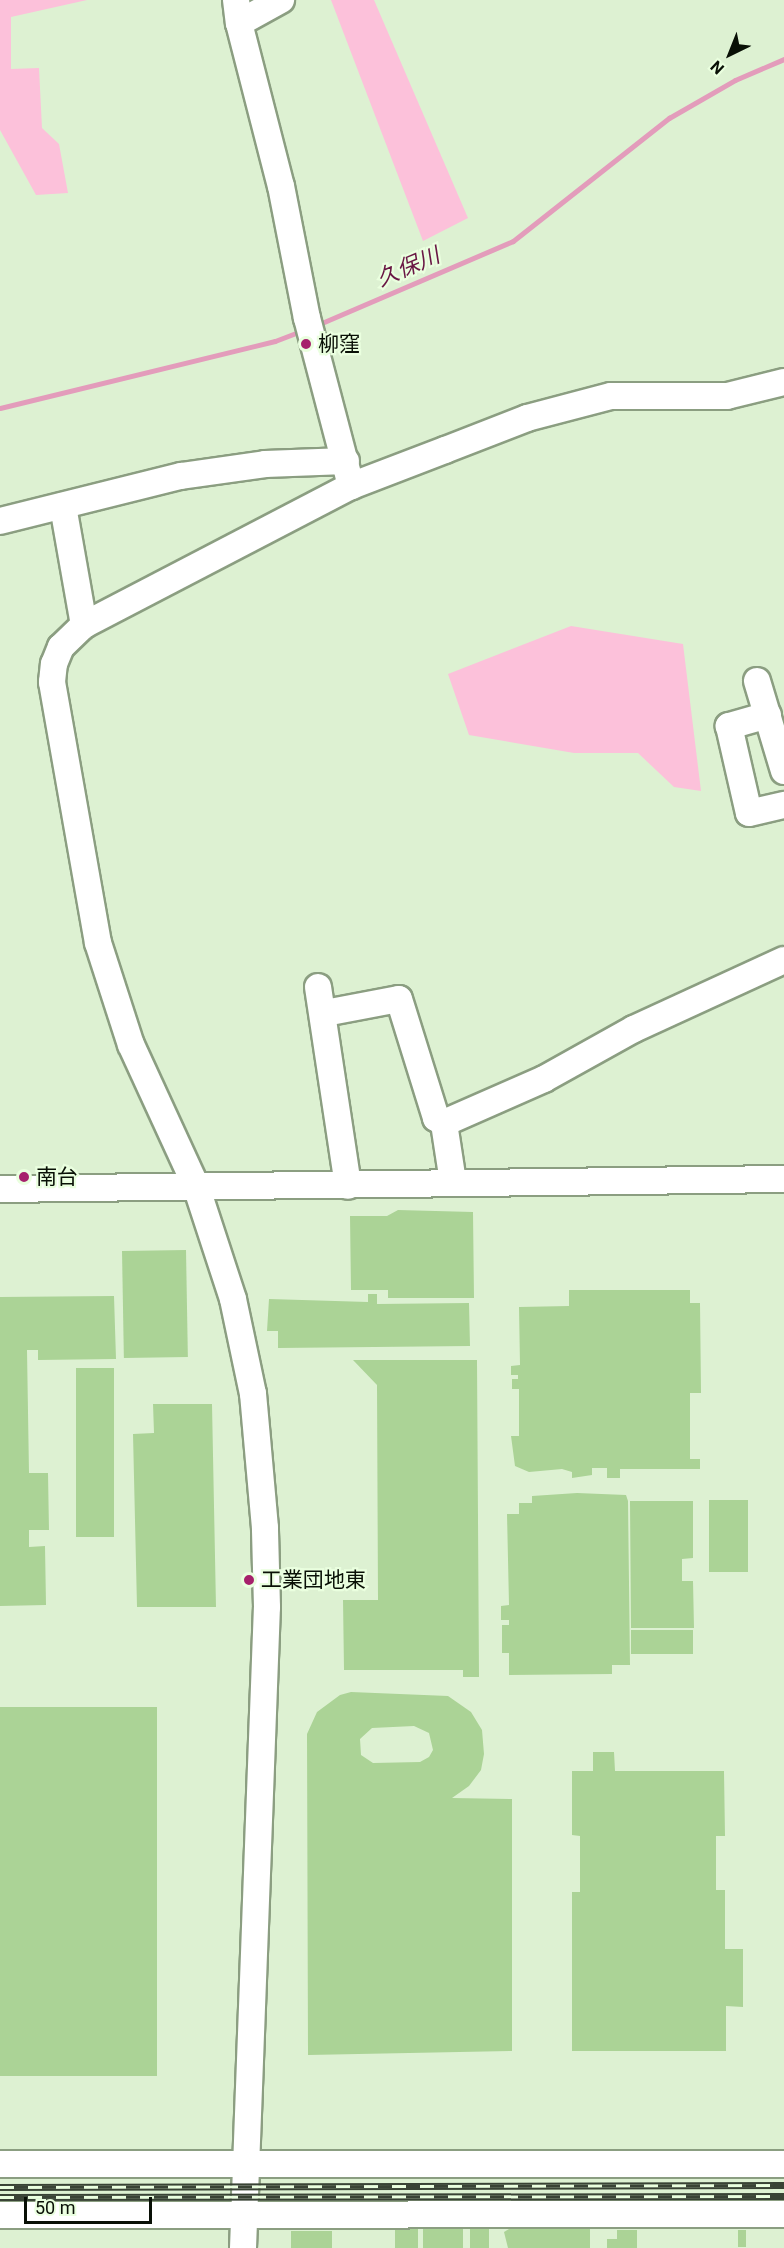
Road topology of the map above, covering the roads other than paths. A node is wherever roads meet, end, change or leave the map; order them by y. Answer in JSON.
{"nodes":[{"id":1,"x":280,"y":0,"type":"edge"},
{"id":2,"x":237,"y":11,"type":"edge"},
{"id":3,"x":784,"y":382,"type":"edge"},
{"id":4,"x":346,"y":461,"type":"junction"},
{"id":5,"x":351,"y":486,"type":"junction"},
{"id":6,"x":63,"y":506,"type":"junction"},
{"id":7,"x":0,"y":521,"type":"edge"},
{"id":8,"x":84,"y":625,"type":"junction"},
{"id":9,"x":758,"y":681,"type":"dead end"},
{"id":10,"x":768,"y":716,"type":"junction"},
{"id":11,"x":784,"y":771,"type":"edge"},
{"id":12,"x":784,"y":806,"type":"edge"},
{"id":13,"x":784,"y":960,"type":"edge"},
{"id":14,"x":318,"y":987,"type":"dead end"},
{"id":15,"x":325,"y":1013,"type":"junction"},
{"id":16,"x":444,"y":1123,"type":"junction"},
{"id":17,"x":784,"y":1179,"type":"edge"},
{"id":18,"x":453,"y":1182,"type":"junction"},
{"id":19,"x":196,"y":1186,"type":"junction"},
{"id":20,"x":348,"y":1186,"type":"junction"},
{"id":21,"x":0,"y":1189,"type":"edge"},
{"id":22,"x":245,"y":2163,"type":"junction"},
{"id":23,"x":784,"y":2163,"type":"edge"},
{"id":24,"x":0,"y":2164,"type":"edge"},
{"id":25,"x":244,"y":2214,"type":"junction"},
{"id":26,"x":784,"y":2214,"type":"edge"},
{"id":27,"x":0,"y":2215,"type":"edge"},
{"id":28,"x":243,"y":2248,"type":"edge"}],
"edges":[{"from":1,"to":2,"type":"street"},
{"from":2,"to":4,"type":"street"},
{"from":3,"to":5,"type":"street"},
{"from":4,"to":5,"type":"street"},
{"from":4,"to":6,"type":"street"},
{"from":5,"to":8,"type":"street"},
{"from":6,"to":7,"type":"street"},
{"from":6,"to":8,"type":"street"},
{"from":8,"to":19,"type":"street"},
{"from":9,"to":10,"type":"street"},
{"from":10,"to":11,"type":"street"},
{"from":10,"to":12,"type":"street"},
{"from":13,"to":16,"type":"street"},
{"from":14,"to":15,"type":"street"},
{"from":15,"to":16,"type":"street"},
{"from":15,"to":20,"type":"street"},
{"from":16,"to":18,"type":"street"},
{"from":17,"to":18,"type":"street"},
{"from":18,"to":20,"type":"street"},
{"from":19,"to":20,"type":"street"},
{"from":19,"to":21,"type":"street"},
{"from":19,"to":22,"type":"street"},
{"from":22,"to":23,"type":"street"},
{"from":22,"to":24,"type":"street"},
{"from":22,"to":25,"type":"street"},
{"from":25,"to":26,"type":"street"},
{"from":25,"to":27,"type":"street"},
{"from":25,"to":28,"type":"street"}]}
